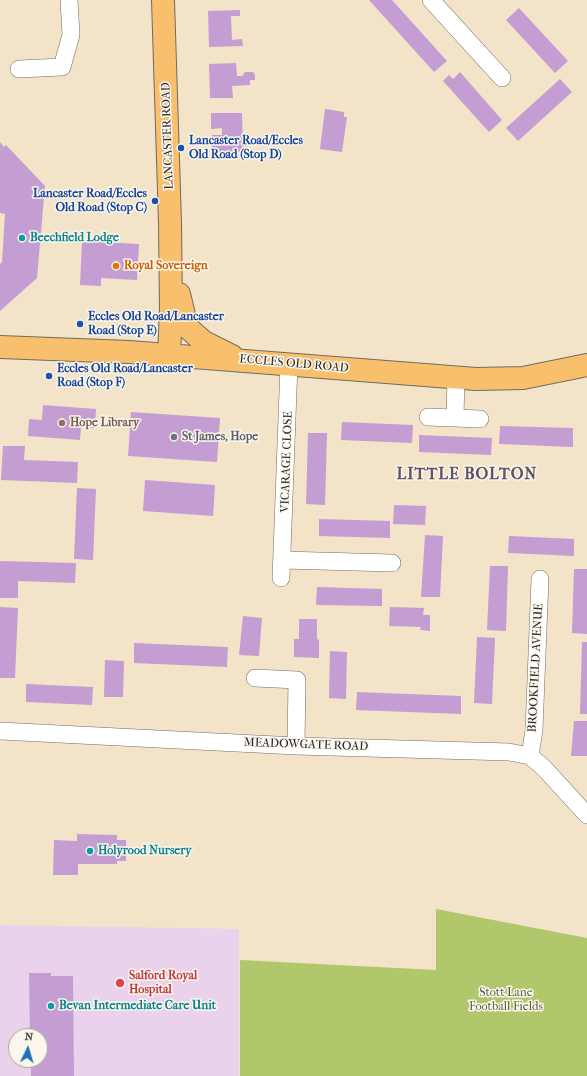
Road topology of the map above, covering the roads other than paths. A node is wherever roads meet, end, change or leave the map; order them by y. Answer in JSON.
{"nodes":[{"id":1,"x":69,"y":0,"type":"edge"},
{"id":2,"x":164,"y":0,"type":"edge"},
{"id":3,"x":435,"y":1,"type":"edge"},
{"id":4,"x":19,"y":69,"type":"dead end"},
{"id":5,"x":502,"y":78,"type":"dead end"},
{"id":6,"x":170,"y":272,"type":"junction"},
{"id":7,"x":0,"y":347,"type":"edge"},
{"id":8,"x":169,"y":355,"type":"junction"},
{"id":9,"x":240,"y":360,"type":"junction"},
{"id":10,"x":289,"y":364,"type":"junction"},
{"id":11,"x":587,"y":365,"type":"edge"},
{"id":12,"x":456,"y":378,"type":"junction"},
{"id":13,"x":428,"y":416,"type":"dead end"},
{"id":14,"x":455,"y":418,"type":"junction"},
{"id":15,"x":480,"y":420,"type":"dead end"},
{"id":16,"x":283,"y":560,"type":"junction"},
{"id":17,"x":392,"y":562,"type":"dead end"},
{"id":18,"x":281,"y":578,"type":"dead end"},
{"id":19,"x":540,"y":579,"type":"dead end"},
{"id":20,"x":255,"y":678,"type":"dead end"},
{"id":21,"x":0,"y":731,"type":"edge"},
{"id":22,"x":296,"y":746,"type":"junction"},
{"id":23,"x":530,"y":756,"type":"junction"},
{"id":24,"x":587,"y":816,"type":"edge"}],
"edges":[{"from":1,"to":4,"type":"street"},
{"from":2,"to":6,"type":"main road","name":"LANCASTER ROAD"},
{"from":3,"to":5,"type":"street"},
{"from":6,"to":8,"type":"main road","name":"LANCASTER ROAD"},
{"from":6,"to":9,"type":"main road","name":"LANCASTER ROAD"},
{"from":7,"to":8,"type":"main road","name":"ECCLES OLD ROAD"},
{"from":8,"to":9,"type":"main road","name":"ECCLES OLD ROAD"},
{"from":9,"to":10,"type":"main road","name":"ECCLES OLD ROAD"},
{"from":10,"to":12,"type":"main road","name":"ECCLES OLD ROAD"},
{"from":10,"to":16,"type":"street","name":"VICARAGE CLOSE"},
{"from":11,"to":12,"type":"main road","name":"ECCLES OLD ROAD"},
{"from":12,"to":14,"type":"street"},
{"from":13,"to":14,"type":"street"},
{"from":14,"to":15,"type":"street"},
{"from":16,"to":17,"type":"street"},
{"from":16,"to":18,"type":"street","name":"VICARAGE CLOSE"},
{"from":19,"to":23,"type":"street","name":"BROOKFIELD AVENUE"},
{"from":20,"to":22,"type":"street"},
{"from":21,"to":22,"type":"street","name":"MEADOWGATE ROAD"},
{"from":22,"to":23,"type":"street","name":"MEADOWGATE ROAD"},
{"from":23,"to":24,"type":"street"}]}
